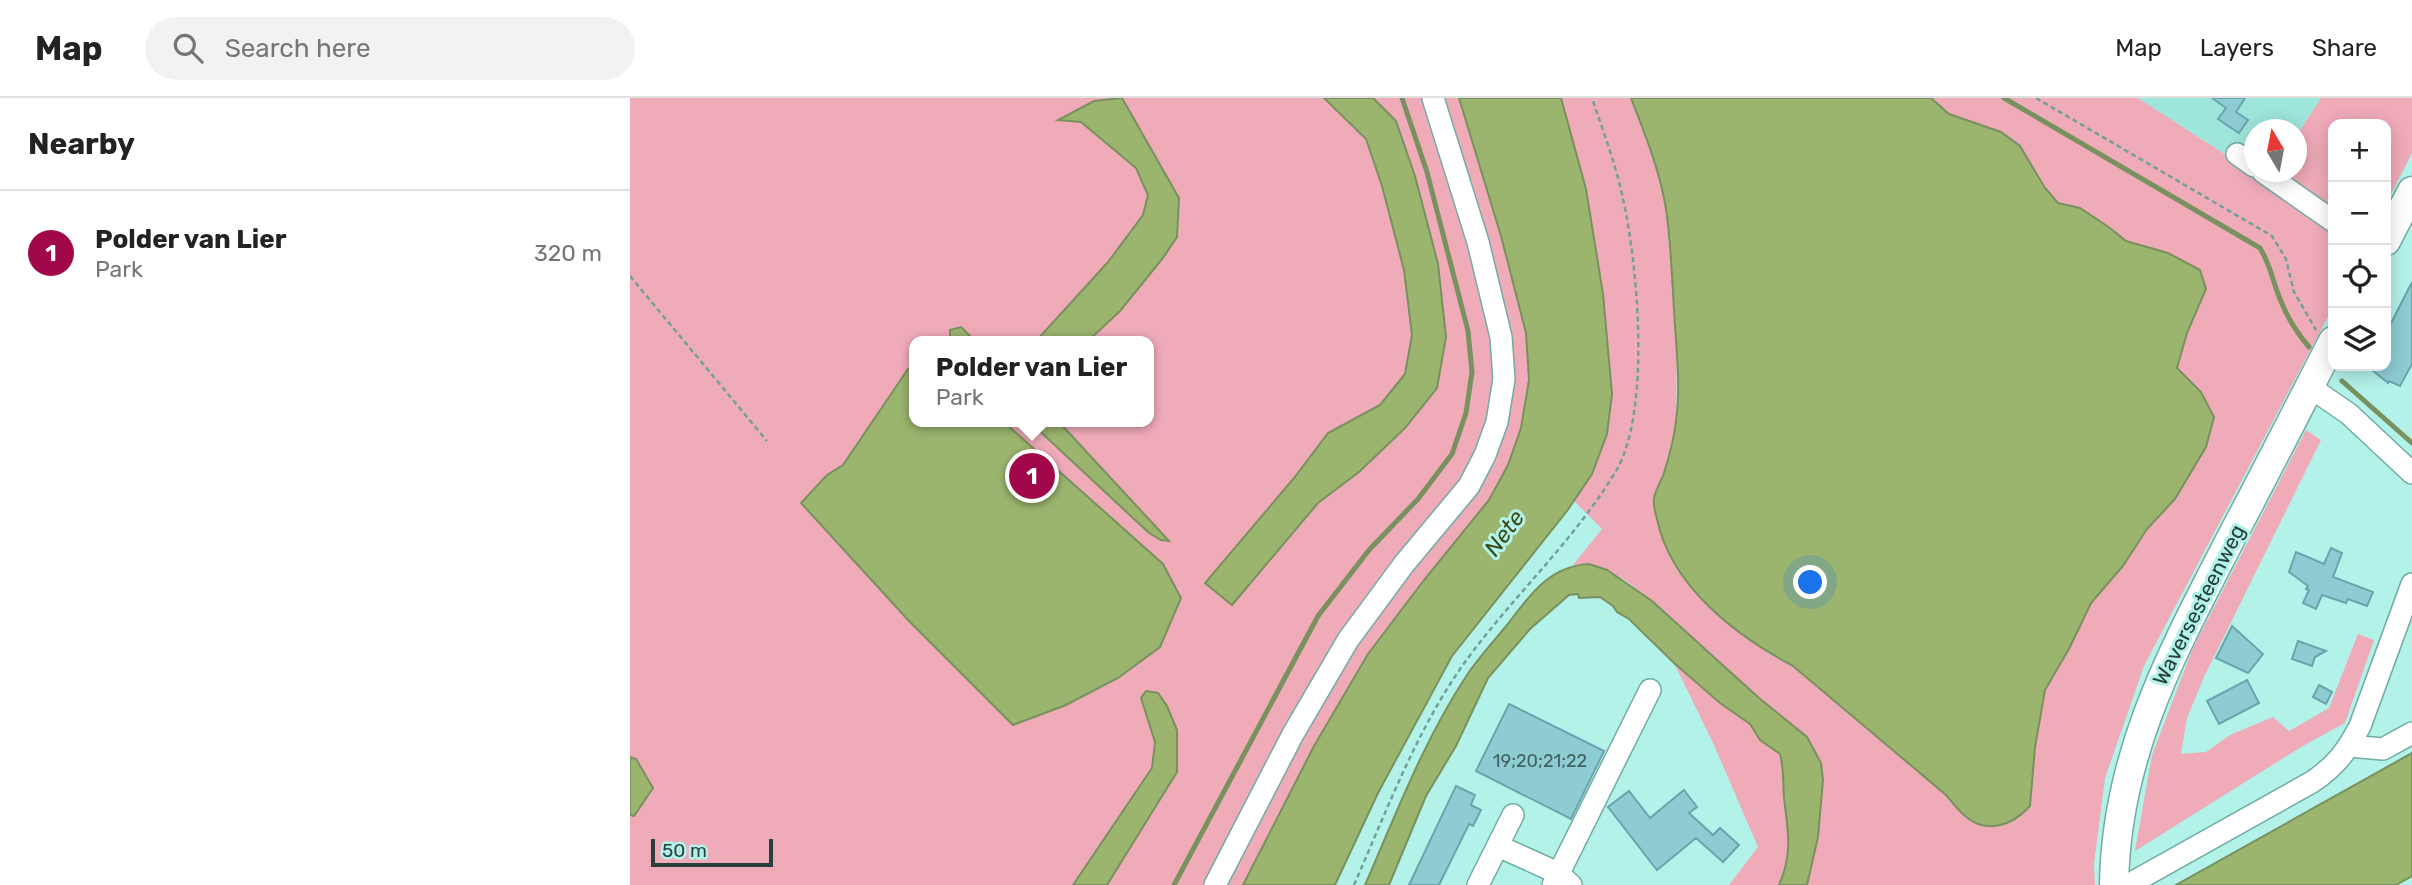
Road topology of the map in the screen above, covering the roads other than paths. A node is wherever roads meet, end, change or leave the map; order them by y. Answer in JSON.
{"nodes":[{"id":1,"x":1433,"y":98,"type":"edge"},
{"id":2,"x":2277,"y":182,"type":"edge"},
{"id":3,"x":2412,"y":191,"type":"edge"},
{"id":4,"x":2328,"y":218,"type":"edge"},
{"id":5,"x":2391,"y":231,"type":"edge"},
{"id":6,"x":2328,"y":351,"type":"edge"},
{"id":7,"x":2310,"y":387,"type":"junction"},
{"id":8,"x":2412,"y":474,"type":"edge"},
{"id":9,"x":2412,"y":583,"type":"edge"},
{"id":10,"x":1650,"y":691,"type":"dead end"},
{"id":11,"x":2412,"y":733,"type":"edge"},
{"id":12,"x":2350,"y":746,"type":"junction"},
{"id":13,"x":1513,"y":815,"type":"dead end"},
{"id":14,"x":1498,"y":846,"type":"junction"},
{"id":15,"x":2114,"y":872,"type":"edge"},
{"id":16,"x":1561,"y":881,"type":"edge"},
{"id":17,"x":1215,"y":885,"type":"edge"},
{"id":18,"x":1478,"y":885,"type":"edge"},
{"id":19,"x":2128,"y":885,"type":"edge"}],
"edges":[{"from":1,"to":17,"type":"street"},
{"from":2,"to":4,"type":"street"},
{"from":3,"to":5,"type":"main road"},
{"from":6,"to":7,"type":"main road","name":"Waversesteenweg"},
{"from":7,"to":8,"type":"street"},
{"from":7,"to":15,"type":"main road","name":"Waversesteenweg"},
{"from":9,"to":12,"type":"street"},
{"from":10,"to":16,"type":"street"},
{"from":11,"to":12,"type":"street"},
{"from":12,"to":19,"type":"street"},
{"from":13,"to":14,"type":"street"},
{"from":14,"to":16,"type":"street"},
{"from":14,"to":18,"type":"street"}]}
